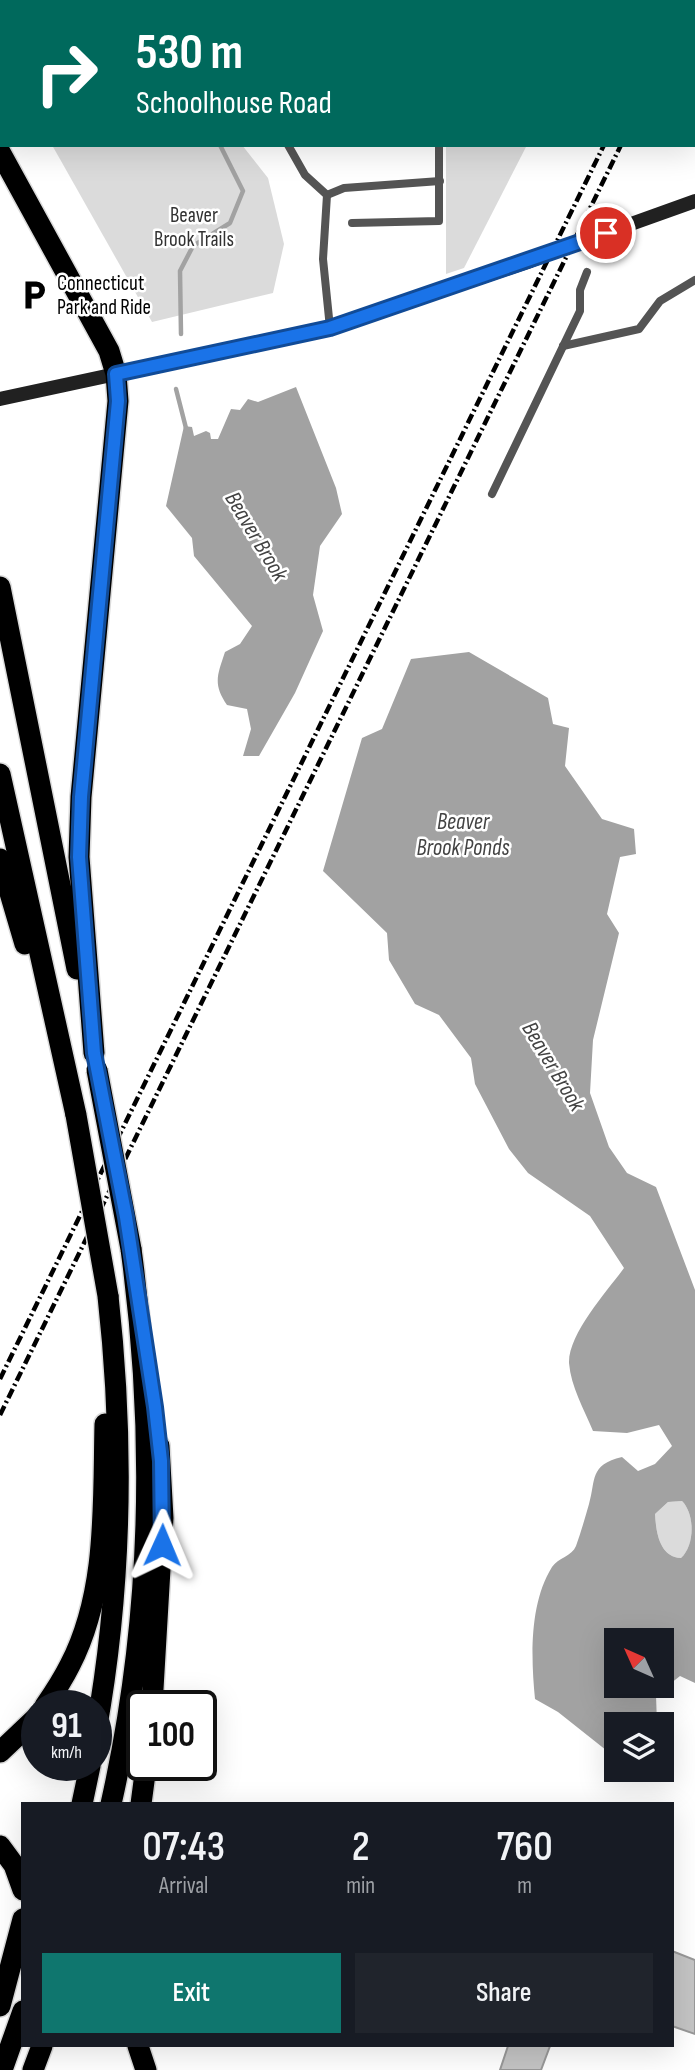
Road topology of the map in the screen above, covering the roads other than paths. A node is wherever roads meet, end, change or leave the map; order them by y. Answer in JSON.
{"nodes":[{"id":1,"x":289,"y":147,"type":"edge"},
{"id":2,"x":439,"y":147,"type":"edge"},
{"id":3,"x":0,"y":152,"type":"edge"},
{"id":4,"x":440,"y":181,"type":"junction"},
{"id":5,"x":327,"y":195,"type":"junction"},
{"id":6,"x":695,"y":201,"type":"edge"},
{"id":7,"x":352,"y":223,"type":"dead end"},
{"id":8,"x":587,"y":272,"type":"dead end"},
{"id":9,"x":695,"y":280,"type":"edge"},
{"id":10,"x":330,"y":328,"type":"junction"},
{"id":11,"x":563,"y":346,"type":"junction"},
{"id":12,"x":116,"y":374,"type":"junction"},
{"id":13,"x":0,"y":398,"type":"edge"},
{"id":14,"x":492,"y":494,"type":"dead end"},
{"id":15,"x":0,"y":587,"type":"edge"},
{"id":16,"x":0,"y":774,"type":"edge"},
{"id":17,"x":0,"y":859,"type":"edge"},
{"id":18,"x":62,"y":1053,"type":"junction"},
{"id":19,"x":96,"y":1061,"type":"junction"},
{"id":20,"x":131,"y":1249,"type":"junction"},
{"id":21,"x":108,"y":1296,"type":"junction"},
{"id":22,"x":55,"y":1690,"type":"edge"},
{"id":23,"x":102,"y":1690,"type":"edge"},
{"id":24,"x":153,"y":1690,"type":"edge"},
{"id":25,"x":21,"y":1732,"type":"edge"},
{"id":26,"x":0,"y":1752,"type":"edge"},
{"id":27,"x":87,"y":1781,"type":"edge"},
{"id":28,"x":144,"y":1781,"type":"edge"},
{"id":29,"x":82,"y":1802,"type":"edge"},
{"id":30,"x":111,"y":1802,"type":"edge"},
{"id":31,"x":141,"y":1802,"type":"edge"},
{"id":32,"x":0,"y":1846,"type":"edge"},
{"id":33,"x":21,"y":1884,"type":"edge"},
{"id":34,"x":21,"y":1927,"type":"edge"},
{"id":35,"x":0,"y":2006,"type":"edge"},
{"id":36,"x":21,"y":2017,"type":"edge"},
{"id":37,"x":42,"y":2047,"type":"edge"},
{"id":38,"x":138,"y":2047,"type":"edge"},
{"id":39,"x":4,"y":2065,"type":"edge"},
{"id":40,"x":33,"y":2070,"type":"edge"},
{"id":41,"x":146,"y":2070,"type":"edge"}],
"edges":[{"from":1,"to":5,"type":"lane"},
{"from":2,"to":4,"type":"lane"},
{"from":3,"to":12,"type":"highway"},
{"from":4,"to":5,"type":"lane"},
{"from":4,"to":7,"type":"lane"},
{"from":5,"to":10,"type":"lane"},
{"from":6,"to":10,"type":"main road","bridge":true},
{"from":8,"to":11,"type":"lane"},
{"from":9,"to":11,"type":"lane"},
{"from":10,"to":12,"type":"main road"},
{"from":11,"to":14,"type":"lane"},
{"from":12,"to":13,"type":"main road"},
{"from":12,"to":19,"type":"highway"},
{"from":15,"to":19,"type":"highway"},
{"from":16,"to":18,"type":"highway"},
{"from":17,"to":18,"type":"highway"},
{"from":18,"to":21,"type":"highway","bridge":true},
{"from":19,"to":20,"type":"highway","bridge":true},
{"from":20,"to":24,"type":"highway"},
{"from":20,"to":30,"type":"highway"},
{"from":21,"to":22,"type":"highway"},
{"from":21,"to":23,"type":"highway"},
{"from":25,"to":26,"type":"highway"},
{"from":27,"to":29,"type":"highway"},
{"from":28,"to":31,"type":"highway"},
{"from":32,"to":33,"type":"highway"},
{"from":34,"to":35,"type":"highway"},
{"from":36,"to":39,"type":"highway"},
{"from":37,"to":40,"type":"highway"},
{"from":38,"to":41,"type":"highway"}]}
